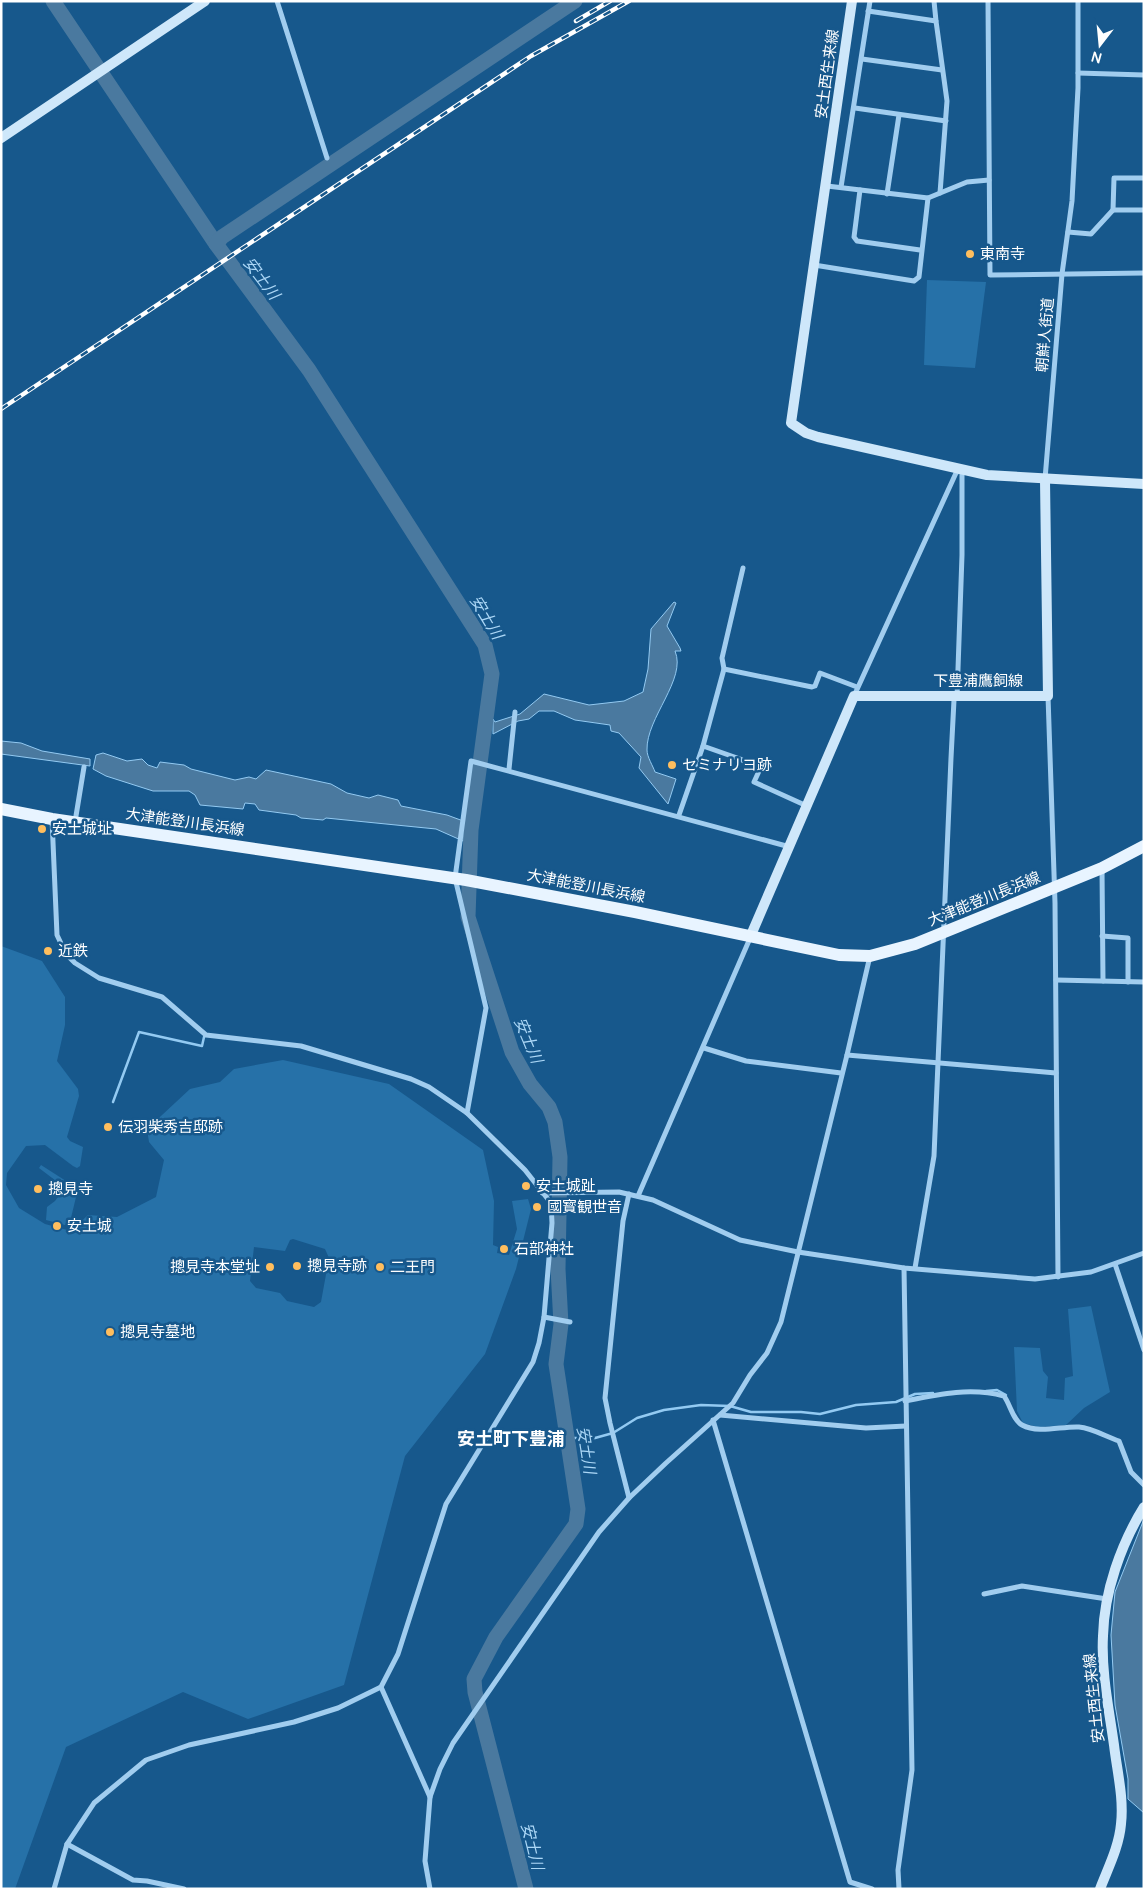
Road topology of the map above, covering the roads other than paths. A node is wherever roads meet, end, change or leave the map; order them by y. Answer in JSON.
{"nodes":[{"id":1,"x":205,"y":1,"type":"edge"},
{"id":2,"x":277,"y":1,"type":"edge"},
{"id":3,"x":852,"y":1,"type":"edge"},
{"id":4,"x":870,"y":1,"type":"edge"},
{"id":5,"x":934,"y":1,"type":"edge"},
{"id":6,"x":988,"y":1,"type":"edge"},
{"id":7,"x":1078,"y":1,"type":"edge"},
{"id":8,"x":868,"y":11,"type":"junction"},
{"id":9,"x":936,"y":21,"type":"junction"},
{"id":10,"x":862,"y":59,"type":"junction"},
{"id":11,"x":942,"y":70,"type":"junction"},
{"id":12,"x":1078,"y":73,"type":"junction"},
{"id":13,"x":1144,"y":75,"type":"edge"},
{"id":14,"x":855,"y":108,"type":"junction"},
{"id":15,"x":899,"y":115,"type":"junction"},
{"id":16,"x":946,"y":121,"type":"junction"},
{"id":17,"x":1,"y":138,"type":"edge"},
{"id":18,"x":327,"y":158,"type":"dead end"},
{"id":19,"x":1144,"y":178,"type":"edge"},
{"id":20,"x":989,"y":180,"type":"junction"},
{"id":21,"x":826,"y":186,"type":"junction"},
{"id":22,"x":841,"y":187,"type":"junction"},
{"id":23,"x":860,"y":190,"type":"junction"},
{"id":24,"x":940,"y":193,"type":"junction"},
{"id":25,"x":887,"y":194,"type":"junction"},
{"id":26,"x":928,"y":198,"type":"junction"},
{"id":27,"x":1113,"y":210,"type":"junction"},
{"id":28,"x":1144,"y":210,"type":"edge"},
{"id":29,"x":1068,"y":232,"type":"junction"},
{"id":30,"x":920,"y":250,"type":"junction"},
{"id":31,"x":814,"y":265,"type":"junction"},
{"id":32,"x":1062,"y":274,"type":"junction"},
{"id":33,"x":1144,"y":274,"type":"edge"},
{"id":34,"x":962,"y":468,"type":"junction"},
{"id":35,"x":1046,"y":480,"type":"junction"},
{"id":36,"x":1144,"y":484,"type":"edge"},
{"id":37,"x":743,"y":568,"type":"dead end"},
{"id":38,"x":724,"y":669,"type":"junction"},
{"id":39,"x":856,"y":692,"type":"junction"},
{"id":40,"x":1048,"y":696,"type":"junction"},
{"id":41,"x":956,"y":697,"type":"junction"},
{"id":42,"x":515,"y":712,"type":"dead end"},
{"id":43,"x":702,"y":746,"type":"junction"},
{"id":44,"x":84,"y":767,"type":"dead end"},
{"id":45,"x":509,"y":769,"type":"junction"},
{"id":46,"x":807,"y":807,"type":"junction"},
{"id":47,"x":1,"y":809,"type":"edge"},
{"id":48,"x":679,"y":816,"type":"junction"},
{"id":49,"x":52,"y":820,"type":"junction"},
{"id":50,"x":75,"y":823,"type":"junction"},
{"id":51,"x":1144,"y":846,"type":"edge"},
{"id":52,"x":790,"y":847,"type":"junction"},
{"id":53,"x":1102,"y":868,"type":"junction"},
{"id":54,"x":465,"y":880,"type":"junction"},
{"id":55,"x":1054,"y":888,"type":"junction"},
{"id":56,"x":944,"y":932,"type":"junction"},
{"id":57,"x":751,"y":935,"type":"junction"},
{"id":58,"x":1102,"y":936,"type":"junction"},
{"id":59,"x":870,"y":956,"type":"junction"},
{"id":60,"x":1056,"y":980,"type":"junction"},
{"id":61,"x":1102,"y":981,"type":"junction"},
{"id":62,"x":1128,"y":982,"type":"junction"},
{"id":63,"x":1144,"y":982,"type":"edge"},
{"id":64,"x":704,"y":1048,"type":"junction"},
{"id":65,"x":847,"y":1055,"type":"junction"},
{"id":66,"x":938,"y":1063,"type":"junction"},
{"id":67,"x":841,"y":1073,"type":"junction"},
{"id":68,"x":1056,"y":1073,"type":"junction"},
{"id":69,"x":467,"y":1113,"type":"junction"},
{"id":70,"x":542,"y":1193,"type":"junction"},
{"id":71,"x":629,"y":1194,"type":"junction"},
{"id":72,"x":638,"y":1196,"type":"junction"},
{"id":73,"x":798,"y":1252,"type":"junction"},
{"id":74,"x":1144,"y":1253,"type":"edge"},
{"id":75,"x":1115,"y":1264,"type":"junction"},
{"id":76,"x":904,"y":1268,"type":"junction"},
{"id":77,"x":915,"y":1268,"type":"junction"},
{"id":78,"x":1058,"y":1277,"type":"junction"},
{"id":79,"x":544,"y":1317,"type":"junction"},
{"id":80,"x":570,"y":1322,"type":"dead end"},
{"id":81,"x":1144,"y":1350,"type":"edge"},
{"id":82,"x":905,"y":1401,"type":"junction"},
{"id":83,"x":722,"y":1413,"type":"junction"},
{"id":84,"x":713,"y":1420,"type":"junction"},
{"id":85,"x":906,"y":1426,"type":"junction"},
{"id":86,"x":1144,"y":1485,"type":"edge"},
{"id":87,"x":629,"y":1498,"type":"junction"},
{"id":88,"x":1144,"y":1507,"type":"edge"},
{"id":89,"x":984,"y":1594,"type":"dead end"},
{"id":90,"x":1106,"y":1599,"type":"junction"},
{"id":91,"x":381,"y":1687,"type":"junction"},
{"id":92,"x":430,"y":1797,"type":"junction"},
{"id":93,"x":67,"y":1844,"type":"junction"},
{"id":94,"x":54,"y":1889,"type":"edge"},
{"id":95,"x":184,"y":1889,"type":"edge"},
{"id":96,"x":430,"y":1889,"type":"edge"},
{"id":97,"x":872,"y":1889,"type":"edge"},
{"id":98,"x":899,"y":1889,"type":"edge"},
{"id":99,"x":1100,"y":1889,"type":"edge"}],
"edges":[{"from":1,"to":17,"type":"main road"},
{"from":2,"to":18,"type":"street"},
{"from":3,"to":21,"type":"main road","name":"安土西生来線"},
{"from":4,"to":8,"type":"street"},
{"from":5,"to":9,"type":"street"},
{"from":6,"to":20,"type":"street"},
{"from":7,"to":12,"type":"street","name":"朝鮮人街道"},
{"from":8,"to":9,"type":"street"},
{"from":8,"to":10,"type":"street"},
{"from":9,"to":11,"type":"street"},
{"from":10,"to":11,"type":"street"},
{"from":10,"to":14,"type":"street"},
{"from":11,"to":16,"type":"street"},
{"from":12,"to":13,"type":"street"},
{"from":12,"to":29,"type":"street","name":"朝鮮人街道"},
{"from":14,"to":15,"type":"street"},
{"from":14,"to":22,"type":"street"},
{"from":15,"to":16,"type":"street"},
{"from":15,"to":25,"type":"street"},
{"from":16,"to":24,"type":"street"},
{"from":19,"to":27,"type":"street"},
{"from":20,"to":24,"type":"street"},
{"from":20,"to":32,"type":"street"},
{"from":21,"to":22,"type":"street"},
{"from":21,"to":31,"type":"main road","name":"安土西生来線"},
{"from":22,"to":23,"type":"street"},
{"from":23,"to":25,"type":"street"},
{"from":23,"to":30,"type":"street"},
{"from":24,"to":26,"type":"street"},
{"from":25,"to":26,"type":"street"},
{"from":26,"to":30,"type":"street"},
{"from":27,"to":28,"type":"street"},
{"from":27,"to":29,"type":"street"},
{"from":29,"to":32,"type":"street","name":"朝鮮人街道"},
{"from":30,"to":31,"type":"street"},
{"from":31,"to":34,"type":"main road","name":"安土西生来線"},
{"from":32,"to":33,"type":"street"},
{"from":32,"to":35,"type":"street","name":"朝鮮人街道"},
{"from":34,"to":35,"type":"main road"},
{"from":34,"to":39,"type":"street"},
{"from":34,"to":41,"type":"street"},
{"from":35,"to":36,"type":"main road"},
{"from":35,"to":40,"type":"main road"},
{"from":37,"to":38,"type":"street"},
{"from":38,"to":39,"type":"street"},
{"from":38,"to":43,"type":"street"},
{"from":39,"to":41,"type":"main road","name":"下豊浦鷹飼線"},
{"from":39,"to":46,"type":"main road"},
{"from":40,"to":41,"type":"main road","name":"下豊浦鷹飼線"},
{"from":40,"to":55,"type":"street"},
{"from":41,"to":56,"type":"street"},
{"from":42,"to":45,"type":"street"},
{"from":43,"to":46,"type":"street"},
{"from":43,"to":48,"type":"street"},
{"from":44,"to":50,"type":"street"},
{"from":45,"to":48,"type":"street"},
{"from":45,"to":54,"type":"street"},
{"from":46,"to":52,"type":"main road"},
{"from":47,"to":49,"type":"main road","name":"大津能登川長浜線"},
{"from":48,"to":52,"type":"street"},
{"from":49,"to":50,"type":"main road","name":"大津能登川長浜線"},
{"from":49,"to":69,"type":"street"},
{"from":50,"to":54,"type":"main road","name":"大津能登川長浜線"},
{"from":51,"to":53,"type":"main road","name":"大津能登川長浜線"},
{"from":52,"to":57,"type":"main road"},
{"from":53,"to":55,"type":"main road","name":"大津能登川長浜線"},
{"from":53,"to":58,"type":"street"},
{"from":54,"to":57,"type":"main road","name":"大津能登川長浜線"},
{"from":54,"to":69,"type":"street"},
{"from":55,"to":56,"type":"main road","name":"大津能登川長浜線"},
{"from":55,"to":60,"type":"street"},
{"from":56,"to":59,"type":"main road","name":"大津能登川長浜線"},
{"from":56,"to":66,"type":"street"},
{"from":57,"to":59,"type":"main road","name":"大津能登川長浜線"},
{"from":57,"to":64,"type":"street"},
{"from":58,"to":61,"type":"street"},
{"from":58,"to":62,"type":"street"},
{"from":59,"to":65,"type":"street"},
{"from":60,"to":61,"type":"street"},
{"from":60,"to":68,"type":"street"},
{"from":61,"to":62,"type":"street"},
{"from":62,"to":63,"type":"street"},
{"from":64,"to":67,"type":"street"},
{"from":64,"to":72,"type":"street"},
{"from":65,"to":66,"type":"street"},
{"from":65,"to":67,"type":"street"},
{"from":66,"to":68,"type":"street"},
{"from":66,"to":77,"type":"street"},
{"from":67,"to":73,"type":"street"},
{"from":68,"to":78,"type":"street"},
{"from":69,"to":70,"type":"street"},
{"from":70,"to":71,"type":"street"},
{"from":70,"to":79,"type":"street"},
{"from":71,"to":72,"type":"street"},
{"from":71,"to":87,"type":"street"},
{"from":72,"to":73,"type":"street"},
{"from":73,"to":76,"type":"street"},
{"from":73,"to":83,"type":"street"},
{"from":74,"to":75,"type":"street"},
{"from":75,"to":78,"type":"street"},
{"from":75,"to":81,"type":"street"},
{"from":76,"to":77,"type":"street"},
{"from":76,"to":82,"type":"street"},
{"from":77,"to":78,"type":"street"},
{"from":79,"to":80,"type":"street"},
{"from":79,"to":91,"type":"street"},
{"from":82,"to":85,"type":"street"},
{"from":82,"to":86,"type":"street"},
{"from":83,"to":84,"type":"street"},
{"from":83,"to":85,"type":"street"},
{"from":84,"to":87,"type":"street"},
{"from":84,"to":97,"type":"street"},
{"from":85,"to":98,"type":"street"},
{"from":87,"to":92,"type":"street"},
{"from":88,"to":90,"type":"main road","name":"安土西生来線"},
{"from":89,"to":90,"type":"street"},
{"from":90,"to":99,"type":"main road","name":"安土西生来線"},
{"from":91,"to":92,"type":"street"},
{"from":91,"to":93,"type":"street"},
{"from":92,"to":96,"type":"street"},
{"from":93,"to":94,"type":"street"},
{"from":93,"to":95,"type":"street"}]}
